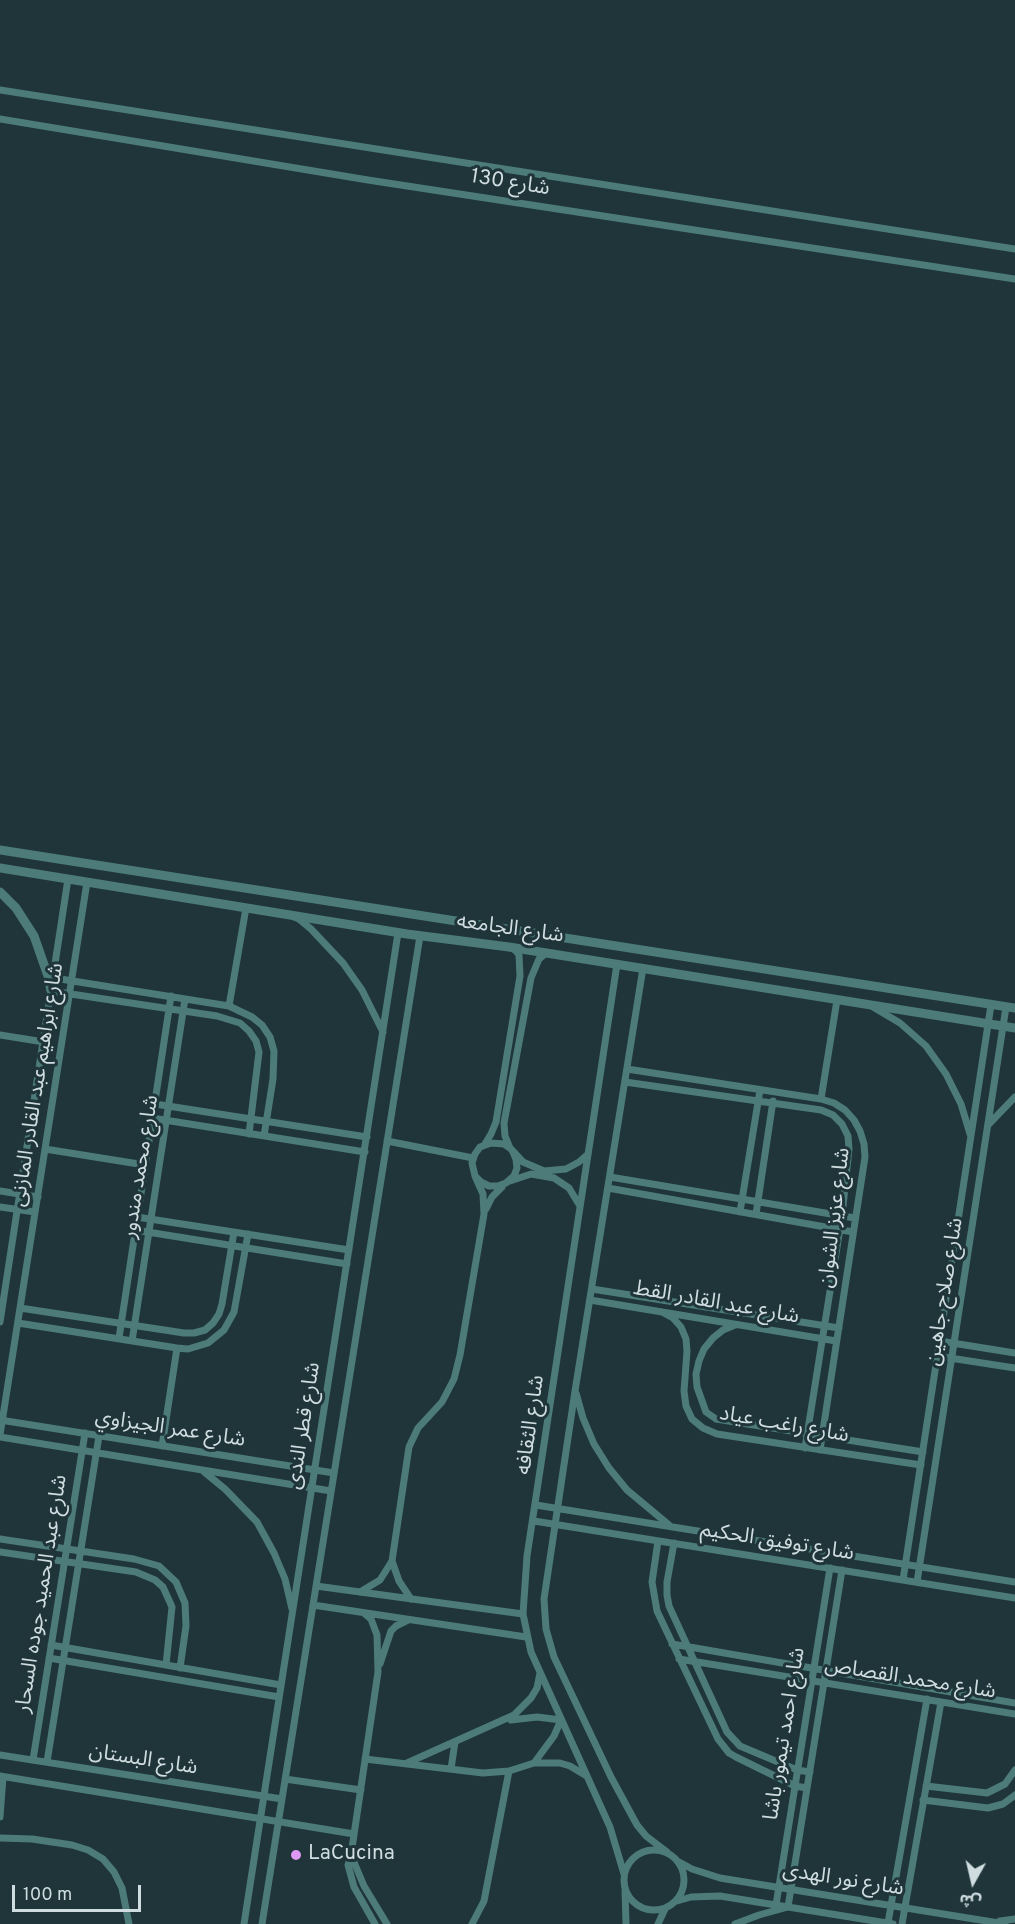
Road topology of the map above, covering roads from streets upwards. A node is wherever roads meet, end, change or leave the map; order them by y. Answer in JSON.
{"nodes":[{"id":1,"x":0,"y":90,"type":"edge"},
{"id":2,"x":0,"y":120,"type":"edge"},
{"id":3,"x":1015,"y":249,"type":"edge"},
{"id":4,"x":1015,"y":279,"type":"edge"},
{"id":5,"x":0,"y":850,"type":"edge"},
{"id":6,"x":0,"y":868,"type":"edge"},
{"id":7,"x":68,"y":879,"type":"junction"},
{"id":8,"x":87,"y":882,"type":"junction"},
{"id":9,"x":0,"y":892,"type":"edge"},
{"id":10,"x":246,"y":908,"type":"junction"},
{"id":11,"x":286,"y":915,"type":"junction"},
{"id":12,"x":512,"y":930,"type":"junction"},
{"id":13,"x":398,"y":933,"type":"junction"},
{"id":14,"x":420,"y":936,"type":"junction"},
{"id":15,"x":509,"y":947,"type":"junction"},
{"id":16,"x":547,"y":953,"type":"junction"},
{"id":17,"x":618,"y":964,"type":"junction"},
{"id":18,"x":643,"y":968,"type":"junction"},
{"id":19,"x":54,"y":978,"type":"junction"},
{"id":20,"x":72,"y":980,"type":"junction"},
{"id":21,"x":51,"y":991,"type":"junction"},
{"id":22,"x":70,"y":994,"type":"junction"},
{"id":23,"x":171,"y":996,"type":"junction"},
{"id":24,"x":186,"y":999,"type":"junction"},
{"id":25,"x":837,"y":1000,"type":"junction"},
{"id":26,"x":871,"y":1005,"type":"junction"},
{"id":27,"x":991,"y":1005,"type":"junction"},
{"id":28,"x":229,"y":1006,"type":"junction"},
{"id":29,"x":1011,"y":1008,"type":"edge"},
{"id":30,"x":169,"y":1009,"type":"junction"},
{"id":31,"x":184,"y":1011,"type":"junction"},
{"id":32,"x":988,"y":1024,"type":"junction"},
{"id":33,"x":1004,"y":1026,"type":"junction"},
{"id":34,"x":1015,"y":1028,"type":"edge"},
{"id":35,"x":383,"y":1033,"type":"junction"},
{"id":36,"x":0,"y":1035,"type":"edge"},
{"id":37,"x":44,"y":1042,"type":"junction"},
{"id":38,"x":627,"y":1069,"type":"junction"},
{"id":39,"x":626,"y":1082,"type":"junction"},
{"id":40,"x":760,"y":1090,"type":"junction"},
{"id":41,"x":775,"y":1092,"type":"junction"},
{"id":42,"x":1015,"y":1097,"type":"edge"},
{"id":43,"x":821,"y":1099,"type":"junction"},
{"id":44,"x":758,"y":1101,"type":"junction"},
{"id":45,"x":154,"y":1104,"type":"junction"},
{"id":46,"x":773,"y":1104,"type":"junction"},
{"id":47,"x":169,"y":1107,"type":"junction"},
{"id":48,"x":152,"y":1118,"type":"junction"},
{"id":49,"x":251,"y":1119,"type":"junction"},
{"id":50,"x":166,"y":1120,"type":"junction"},
{"id":51,"x":266,"y":1122,"type":"junction"},
{"id":52,"x":989,"y":1124,"type":"junction"},
{"id":53,"x":249,"y":1134,"type":"junction"},
{"id":54,"x":264,"y":1136,"type":"junction"},
{"id":55,"x":367,"y":1137,"type":"junction"},
{"id":56,"x":971,"y":1137,"type":"junction"},
{"id":57,"x":387,"y":1141,"type":"junction"},
{"id":58,"x":484,"y":1145,"type":"junction"},
{"id":59,"x":45,"y":1149,"type":"junction"},
{"id":60,"x":511,"y":1150,"type":"junction"},
{"id":61,"x":364,"y":1152,"type":"junction"},
{"id":62,"x":589,"y":1152,"type":"junction"},
{"id":63,"x":473,"y":1158,"type":"junction"},
{"id":64,"x":145,"y":1165,"type":"junction"},
{"id":65,"x":475,"y":1176,"type":"junction"},
{"id":66,"x":610,"y":1177,"type":"junction"},
{"id":67,"x":507,"y":1183,"type":"junction"},
{"id":68,"x":608,"y":1188,"type":"junction"},
{"id":69,"x":0,"y":1191,"type":"edge"},
{"id":70,"x":20,"y":1194,"type":"junction"},
{"id":71,"x":38,"y":1197,"type":"junction"},
{"id":72,"x":742,"y":1199,"type":"junction"},
{"id":73,"x":758,"y":1202,"type":"junction"},
{"id":74,"x":0,"y":1207,"type":"edge"},
{"id":75,"x":581,"y":1208,"type":"junction"},
{"id":76,"x":18,"y":1209,"type":"junction"},
{"id":77,"x":35,"y":1212,"type":"junction"},
{"id":78,"x":740,"y":1212,"type":"junction"},
{"id":79,"x":484,"y":1214,"type":"junction"},
{"id":80,"x":756,"y":1214,"type":"junction"},
{"id":81,"x":842,"y":1216,"type":"junction"},
{"id":82,"x":137,"y":1217,"type":"junction"},
{"id":83,"x":855,"y":1218,"type":"junction"},
{"id":84,"x":151,"y":1219,"type":"junction"},
{"id":85,"x":840,"y":1229,"type":"junction"},
{"id":86,"x":135,"y":1230,"type":"junction"},
{"id":87,"x":234,"y":1232,"type":"junction"},
{"id":88,"x":853,"y":1232,"type":"junction"},
{"id":89,"x":149,"y":1233,"type":"junction"},
{"id":90,"x":248,"y":1234,"type":"junction"},
{"id":91,"x":232,"y":1246,"type":"junction"},
{"id":92,"x":245,"y":1248,"type":"junction"},
{"id":93,"x":349,"y":1250,"type":"junction"},
{"id":94,"x":347,"y":1264,"type":"junction"},
{"id":95,"x":592,"y":1289,"type":"junction"},
{"id":96,"x":590,"y":1300,"type":"junction"},
{"id":97,"x":20,"y":1308,"type":"junction"},
{"id":98,"x":662,"y":1312,"type":"junction"},
{"id":99,"x":0,"y":1322,"type":"edge"},
{"id":100,"x":18,"y":1323,"type":"junction"},
{"id":101,"x":121,"y":1323,"type":"junction"},
{"id":102,"x":134,"y":1325,"type":"junction"},
{"id":103,"x":735,"y":1325,"type":"junction"},
{"id":104,"x":825,"y":1326,"type":"junction"},
{"id":105,"x":839,"y":1328,"type":"junction"},
{"id":106,"x":118,"y":1338,"type":"junction"},
{"id":107,"x":823,"y":1339,"type":"junction"},
{"id":108,"x":132,"y":1341,"type":"junction"},
{"id":109,"x":837,"y":1341,"type":"junction"},
{"id":110,"x":940,"y":1341,"type":"junction"},
{"id":111,"x":954,"y":1344,"type":"junction"},
{"id":112,"x":177,"y":1348,"type":"junction"},
{"id":113,"x":1015,"y":1353,"type":"edge"},
{"id":114,"x":938,"y":1356,"type":"junction"},
{"id":115,"x":952,"y":1358,"type":"junction"},
{"id":116,"x":1015,"y":1368,"type":"edge"},
{"id":117,"x":575,"y":1391,"type":"junction"},
{"id":118,"x":1,"y":1420,"type":"edge"},
{"id":119,"x":85,"y":1433,"type":"junction"},
{"id":120,"x":807,"y":1434,"type":"junction"},
{"id":121,"x":0,"y":1436,"type":"edge"},
{"id":122,"x":99,"y":1436,"type":"junction"},
{"id":123,"x":822,"y":1436,"type":"junction"},
{"id":124,"x":162,"y":1446,"type":"junction"},
{"id":125,"x":805,"y":1448,"type":"junction"},
{"id":126,"x":82,"y":1450,"type":"junction"},
{"id":127,"x":820,"y":1450,"type":"junction"},
{"id":128,"x":923,"y":1452,"type":"junction"},
{"id":129,"x":96,"y":1453,"type":"junction"},
{"id":130,"x":921,"y":1465,"type":"junction"},
{"id":131,"x":201,"y":1470,"type":"junction"},
{"id":132,"x":315,"y":1470,"type":"junction"},
{"id":133,"x":334,"y":1473,"type":"junction"},
{"id":134,"x":312,"y":1488,"type":"junction"},
{"id":135,"x":331,"y":1491,"type":"junction"},
{"id":136,"x":536,"y":1505,"type":"junction"},
{"id":137,"x":557,"y":1509,"type":"junction"},
{"id":138,"x":534,"y":1521,"type":"junction"},
{"id":139,"x":554,"y":1525,"type":"junction"},
{"id":140,"x":671,"y":1527,"type":"junction"},
{"id":141,"x":0,"y":1539,"type":"edge"},
{"id":142,"x":658,"y":1541,"type":"junction"},
{"id":143,"x":674,"y":1543,"type":"junction"},
{"id":144,"x":66,"y":1550,"type":"junction"},
{"id":145,"x":0,"y":1552,"type":"edge"},
{"id":146,"x":81,"y":1552,"type":"junction"},
{"id":147,"x":392,"y":1561,"type":"junction"},
{"id":148,"x":64,"y":1562,"type":"junction"},
{"id":149,"x":78,"y":1564,"type":"junction"},
{"id":150,"x":906,"y":1564,"type":"junction"},
{"id":151,"x":919,"y":1566,"type":"junction"},
{"id":152,"x":830,"y":1568,"type":"junction"},
{"id":153,"x":842,"y":1570,"type":"junction"},
{"id":154,"x":903,"y":1580,"type":"junction"},
{"id":155,"x":916,"y":1582,"type":"junction"},
{"id":156,"x":1015,"y":1582,"type":"edge"},
{"id":157,"x":316,"y":1586,"type":"junction"},
{"id":158,"x":360,"y":1592,"type":"junction"},
{"id":159,"x":1015,"y":1598,"type":"edge"},
{"id":160,"x":411,"y":1599,"type":"junction"},
{"id":161,"x":313,"y":1605,"type":"junction"},
{"id":162,"x":364,"y":1613,"type":"junction"},
{"id":163,"x":293,"y":1614,"type":"junction"},
{"id":164,"x":523,"y":1614,"type":"junction"},
{"id":165,"x":408,"y":1619,"type":"junction"},
{"id":166,"x":526,"y":1637,"type":"junction"},
{"id":167,"x":672,"y":1644,"type":"junction"},
{"id":168,"x":51,"y":1645,"type":"junction"},
{"id":169,"x":687,"y":1646,"type":"junction"},
{"id":170,"x":65,"y":1648,"type":"junction"},
{"id":171,"x":49,"y":1658,"type":"junction"},
{"id":172,"x":680,"y":1659,"type":"junction"},
{"id":173,"x":63,"y":1660,"type":"junction"},
{"id":174,"x":694,"y":1661,"type":"junction"},
{"id":175,"x":166,"y":1665,"type":"junction"},
{"id":176,"x":180,"y":1668,"type":"junction"},
{"id":177,"x":814,"y":1668,"type":"junction"},
{"id":178,"x":826,"y":1670,"type":"junction"},
{"id":179,"x":378,"y":1672,"type":"junction"},
{"id":180,"x":540,"y":1673,"type":"junction"},
{"id":181,"x":812,"y":1681,"type":"junction"},
{"id":182,"x":824,"y":1683,"type":"junction"},
{"id":183,"x":281,"y":1685,"type":"junction"},
{"id":184,"x":279,"y":1697,"type":"junction"},
{"id":185,"x":927,"y":1699,"type":"junction"},
{"id":186,"x":941,"y":1702,"type":"junction"},
{"id":187,"x":1015,"y":1703,"type":"edge"},
{"id":188,"x":1015,"y":1714,"type":"edge"},
{"id":189,"x":561,"y":1720,"type":"junction"},
{"id":190,"x":502,"y":1722,"type":"junction"},
{"id":191,"x":455,"y":1742,"type":"junction"},
{"id":192,"x":0,"y":1755,"type":"edge"},
{"id":193,"x":365,"y":1759,"type":"junction"},
{"id":194,"x":33,"y":1760,"type":"junction"},
{"id":195,"x":47,"y":1762,"type":"junction"},
{"id":196,"x":405,"y":1763,"type":"junction"},
{"id":197,"x":534,"y":1763,"type":"junction"},
{"id":198,"x":451,"y":1769,"type":"junction"},
{"id":199,"x":797,"y":1770,"type":"junction"},
{"id":200,"x":1015,"y":1770,"type":"edge"},
{"id":201,"x":509,"y":1771,"type":"junction"},
{"id":202,"x":810,"y":1772,"type":"junction"},
{"id":203,"x":587,"y":1776,"type":"junction"},
{"id":204,"x":1,"y":1777,"type":"edge"},
{"id":205,"x":285,"y":1779,"type":"junction"},
{"id":206,"x":795,"y":1786,"type":"junction"},
{"id":207,"x":926,"y":1786,"type":"junction"},
{"id":208,"x":807,"y":1788,"type":"junction"},
{"id":209,"x":360,"y":1790,"type":"junction"},
{"id":210,"x":996,"y":1790,"type":"junction"},
{"id":211,"x":1015,"y":1795,"type":"edge"},
{"id":212,"x":264,"y":1797,"type":"junction"},
{"id":213,"x":282,"y":1799,"type":"junction"},
{"id":214,"x":1003,"y":1803,"type":"junction"},
{"id":215,"x":923,"y":1804,"type":"junction"},
{"id":216,"x":909,"y":1806,"type":"junction"},
{"id":217,"x":0,"y":1817,"type":"edge"},
{"id":218,"x":261,"y":1818,"type":"junction"},
{"id":219,"x":278,"y":1821,"type":"junction"},
{"id":220,"x":354,"y":1834,"type":"junction"},
{"id":221,"x":0,"y":1838,"type":"edge"},
{"id":222,"x":667,"y":1852,"type":"junction"},
{"id":223,"x":351,"y":1855,"type":"junction"},
{"id":224,"x":679,"y":1862,"type":"junction"},
{"id":225,"x":624,"y":1874,"type":"junction"},
{"id":226,"x":624,"y":1885,"type":"junction"},
{"id":227,"x":779,"y":1887,"type":"junction"},
{"id":228,"x":791,"y":1890,"type":"junction"},
{"id":229,"x":677,"y":1900,"type":"junction"},
{"id":230,"x":776,"y":1905,"type":"junction"},
{"id":231,"x":891,"y":1906,"type":"junction"},
{"id":232,"x":788,"y":1907,"type":"junction"},
{"id":233,"x":904,"y":1908,"type":"junction"},
{"id":234,"x":664,"y":1909,"type":"junction"},
{"id":235,"x":1015,"y":1919,"type":"edge"},
{"id":236,"x":991,"y":1922,"type":"junction"},
{"id":237,"x":888,"y":1923,"type":"edge"},
{"id":238,"x":129,"y":1924,"type":"edge"},
{"id":239,"x":244,"y":1924,"type":"edge"},
{"id":240,"x":262,"y":1924,"type":"edge"},
{"id":241,"x":375,"y":1924,"type":"edge"},
{"id":242,"x":387,"y":1924,"type":"edge"},
{"id":243,"x":472,"y":1924,"type":"edge"},
{"id":244,"x":626,"y":1924,"type":"edge"},
{"id":245,"x":658,"y":1924,"type":"edge"},
{"id":246,"x":735,"y":1924,"type":"edge"},
{"id":247,"x":893,"y":1924,"type":"edge"},
{"id":248,"x":902,"y":1924,"type":"edge"},
{"id":249,"x":1005,"y":1924,"type":"edge"}],
"edges":[{"from":1,"to":3,"type":"street","name":"شارع 130"},
{"from":2,"to":4,"type":"street","name":"شارع 130"},
{"from":5,"to":12,"type":"street","name":"شارع الجامعه"},
{"from":6,"to":7,"type":"street","name":"شارع الجامعه"},
{"from":7,"to":8,"type":"street","name":"شارع الجامعه"},
{"from":7,"to":19,"type":"street","name":"شارع ابراهيم عبد القادر المازنى"},
{"from":8,"to":10,"type":"street","name":"شارع الجامعه"},
{"from":8,"to":20,"type":"street","name":"شارع ابراهيم عبد القادر المازنى"},
{"from":9,"to":21,"type":"street"},
{"from":10,"to":11,"type":"street","name":"شارع الجامعه"},
{"from":10,"to":28,"type":"street"},
{"from":11,"to":13,"type":"street","name":"شارع الجامعه"},
{"from":11,"to":35,"type":"street"},
{"from":12,"to":15,"type":"street"},
{"from":12,"to":27,"type":"street","name":"شارع الجامعه"},
{"from":13,"to":14,"type":"street","name":"شارع الجامعه"},
{"from":13,"to":35,"type":"street","name":"شارع قطر الندى"},
{"from":14,"to":15,"type":"street","name":"شارع الجامعه"},
{"from":14,"to":57,"type":"street","name":"شارع قطر الندى"},
{"from":15,"to":16,"type":"street","name":"شارع الجامعه"},
{"from":15,"to":58,"type":"street"},
{"from":16,"to":17,"type":"street","name":"شارع الجامعه"},
{"from":16,"to":60,"type":"street"},
{"from":17,"to":18,"type":"street","name":"شارع الجامعه"},
{"from":17,"to":62,"type":"street","name":"شارع الثقافه"},
{"from":18,"to":25,"type":"street","name":"شارع الجامعه"},
{"from":18,"to":38,"type":"street","name":"شارع الثقافه"},
{"from":19,"to":20,"type":"street"},
{"from":19,"to":21,"type":"street","name":"شارع ابراهيم عبد القادر المازنى"},
{"from":20,"to":22,"type":"street","name":"شارع ابراهيم عبد القادر المازنى"},
{"from":20,"to":23,"type":"street"},
{"from":21,"to":22,"type":"street"},
{"from":21,"to":37,"type":"street","name":"شارع ابراهيم عبد القادر المازنى"},
{"from":22,"to":30,"type":"street"},
{"from":22,"to":59,"type":"street","name":"شارع ابراهيم عبد القادر المازنى"},
{"from":23,"to":24,"type":"street"},
{"from":23,"to":30,"type":"street","name":"شارع محمد مندور"},
{"from":24,"to":28,"type":"street"},
{"from":24,"to":31,"type":"street","name":"شارع محمد مندور"},
{"from":25,"to":26,"type":"street","name":"شارع الجامعه"},
{"from":25,"to":43,"type":"street"},
{"from":26,"to":32,"type":"street","name":"شارع الجامعه"},
{"from":26,"to":56,"type":"street"},
{"from":27,"to":29,"type":"street","name":"شارع الجامعه"},
{"from":27,"to":32,"type":"street","name":"شارع صلاح جاهين"},
{"from":28,"to":51,"type":"street"},
{"from":29,"to":33,"type":"street","name":"شارع صلاح جاهين"},
{"from":30,"to":31,"type":"street"},
{"from":30,"to":45,"type":"street","name":"شارع محمد مندور"},
{"from":31,"to":47,"type":"street","name":"شارع محمد مندور"},
{"from":31,"to":49,"type":"street"},
{"from":32,"to":33,"type":"street","name":"شارع الجامعه"},
{"from":32,"to":56,"type":"street","name":"شارع صلاح جاهين"},
{"from":33,"to":34,"type":"street","name":"شارع الجامعه"},
{"from":33,"to":52,"type":"street","name":"شارع صلاح جاهين"},
{"from":35,"to":55,"type":"street","name":"شارع قطر الندى"},
{"from":36,"to":37,"type":"street"},
{"from":37,"to":70,"type":"street","name":"شارع ابراهيم عبد القادر المازنى"},
{"from":38,"to":39,"type":"street","name":"شارع الثقافه"},
{"from":38,"to":40,"type":"street","name":"شارع عزيز الشوان"},
{"from":39,"to":44,"type":"street","name":"شارع عزيز الشوان"},
{"from":39,"to":66,"type":"street","name":"شارع الثقافه"},
{"from":40,"to":41,"type":"street","name":"شارع عزيز الشوان"},
{"from":40,"to":44,"type":"street"},
{"from":41,"to":43,"type":"street","name":"شارع عزيز الشوان"},
{"from":41,"to":46,"type":"street"},
{"from":42,"to":52,"type":"street"},
{"from":43,"to":83,"type":"street","name":"شارع عزيز الشوان"},
{"from":44,"to":46,"type":"street","name":"شارع عزيز الشوان"},
{"from":44,"to":72,"type":"street"},
{"from":45,"to":47,"type":"street"},
{"from":45,"to":48,"type":"street","name":"شارع محمد مندور"},
{"from":46,"to":73,"type":"street"},
{"from":46,"to":81,"type":"street","name":"شارع عزيز الشوان"},
{"from":47,"to":49,"type":"street"},
{"from":47,"to":50,"type":"street","name":"شارع محمد مندور"},
{"from":48,"to":50,"type":"street"},
{"from":48,"to":64,"type":"street","name":"شارع محمد مندور"},
{"from":49,"to":51,"type":"street"},
{"from":49,"to":53,"type":"street"},
{"from":50,"to":53,"type":"street"},
{"from":50,"to":84,"type":"street","name":"شارع محمد مندور"},
{"from":51,"to":54,"type":"street"},
{"from":51,"to":55,"type":"street"},
{"from":52,"to":111,"type":"street","name":"شارع صلاح جاهين"},
{"from":53,"to":54,"type":"street"},
{"from":54,"to":61,"type":"street"},
{"from":55,"to":61,"type":"street","name":"شارع قطر الندى"},
{"from":56,"to":110,"type":"street","name":"شارع صلاح جاهين"},
{"from":57,"to":63,"type":"street"},
{"from":57,"to":133,"type":"street","name":"شارع قطر الندى"},
{"from":58,"to":60,"type":"street"},
{"from":58,"to":63,"type":"street"},
{"from":59,"to":64,"type":"street"},
{"from":59,"to":71,"type":"street","name":"شارع ابراهيم عبد القادر المازنى"},
{"from":60,"to":62,"type":"street"},
{"from":60,"to":67,"type":"street"},
{"from":61,"to":93,"type":"street","name":"شارع قطر الندى"},
{"from":62,"to":75,"type":"street","name":"شارع الثقافه"},
{"from":63,"to":65,"type":"street"},
{"from":64,"to":82,"type":"street","name":"شارع محمد مندور"},
{"from":65,"to":67,"type":"street"},
{"from":65,"to":79,"type":"street"},
{"from":66,"to":68,"type":"street","name":"شارع الثقافه"},
{"from":66,"to":72,"type":"street"},
{"from":67,"to":75,"type":"street"},
{"from":67,"to":79,"type":"street"},
{"from":68,"to":78,"type":"street"},
{"from":68,"to":95,"type":"street","name":"شارع الثقافه"},
{"from":69,"to":70,"type":"street"},
{"from":70,"to":71,"type":"street"},
{"from":70,"to":76,"type":"street","name":"شارع ابراهيم عبد القادر المازنى"},
{"from":71,"to":77,"type":"street","name":"شارع ابراهيم عبد القادر المازنى"},
{"from":72,"to":73,"type":"street"},
{"from":72,"to":78,"type":"street"},
{"from":73,"to":80,"type":"street"},
{"from":73,"to":81,"type":"street"},
{"from":74,"to":76,"type":"street"},
{"from":75,"to":136,"type":"street","name":"شارع الثقافه"},
{"from":76,"to":77,"type":"street"},
{"from":76,"to":99,"type":"street","name":"شارع ابراهيم عبد القادر المازنى"},
{"from":77,"to":97,"type":"street","name":"شارع ابراهيم عبد القادر المازنى"},
{"from":78,"to":80,"type":"street"},
{"from":79,"to":147,"type":"street"},
{"from":80,"to":85,"type":"street"},
{"from":81,"to":83,"type":"street"},
{"from":81,"to":85,"type":"street","name":"شارع عزيز الشوان"},
{"from":82,"to":84,"type":"street"},
{"from":82,"to":86,"type":"street","name":"شارع محمد مندور"},
{"from":83,"to":88,"type":"street","name":"شارع عزيز الشوان"},
{"from":84,"to":87,"type":"street"},
{"from":84,"to":89,"type":"street","name":"شارع محمد مندور"},
{"from":85,"to":88,"type":"street"},
{"from":85,"to":104,"type":"street","name":"شارع عزيز الشوان"},
{"from":86,"to":89,"type":"street"},
{"from":86,"to":101,"type":"street","name":"شارع محمد مندور"},
{"from":87,"to":90,"type":"street"},
{"from":87,"to":91,"type":"street"},
{"from":88,"to":105,"type":"street","name":"شارع عزيز الشوان"},
{"from":89,"to":91,"type":"street"},
{"from":89,"to":102,"type":"street","name":"شارع محمد مندور"},
{"from":90,"to":92,"type":"street"},
{"from":90,"to":93,"type":"street"},
{"from":91,"to":92,"type":"street"},
{"from":91,"to":102,"type":"street"},
{"from":92,"to":94,"type":"street"},
{"from":92,"to":112,"type":"street"},
{"from":93,"to":94,"type":"street","name":"شارع قطر الندى"},
{"from":94,"to":132,"type":"street","name":"شارع قطر الندى"},
{"from":95,"to":96,"type":"street","name":"شارع الثقافه"},
{"from":95,"to":104,"type":"street","name":"شارع عبد القادر القط"},
{"from":96,"to":98,"type":"street","name":"شارع عبد القادر القط"},
{"from":96,"to":117,"type":"street","name":"شارع الثقافه"},
{"from":97,"to":100,"type":"street","name":"شارع ابراهيم عبد القادر المازنى"},
{"from":97,"to":101,"type":"street"},
{"from":98,"to":103,"type":"street","name":"شارع عبد القادر القط"},
{"from":98,"to":125,"type":"street","name":"شارع راغب عياد"},
{"from":100,"to":106,"type":"street"},
{"from":100,"to":118,"type":"street","name":"شارع ابراهيم عبد القادر المازنى"},
{"from":101,"to":102,"type":"street"},
{"from":101,"to":106,"type":"street","name":"شارع محمد مندور"},
{"from":102,"to":108,"type":"street","name":"شارع محمد مندور"},
{"from":103,"to":107,"type":"street","name":"شارع عبد القادر القط"},
{"from":103,"to":120,"type":"street","name":"شارع راغب عياد"},
{"from":104,"to":105,"type":"street","name":"شارع عبد القادر القط"},
{"from":104,"to":107,"type":"street","name":"شارع عزيز الشوان"},
{"from":105,"to":109,"type":"street","name":"شارع عزيز الشوان"},
{"from":106,"to":108,"type":"street"},
{"from":107,"to":109,"type":"street","name":"شارع عبد القادر القط"},
{"from":107,"to":120,"type":"street","name":"شارع عزيز الشوان"},
{"from":108,"to":112,"type":"street"},
{"from":109,"to":123,"type":"street","name":"شارع عزيز الشوان"},
{"from":110,"to":111,"type":"street"},
{"from":110,"to":114,"type":"street","name":"شارع صلاح جاهين"},
{"from":111,"to":113,"type":"street"},
{"from":111,"to":115,"type":"street","name":"شارع صلاح جاهين"},
{"from":112,"to":124,"type":"street"},
{"from":114,"to":115,"type":"street"},
{"from":114,"to":128,"type":"street","name":"شارع صلاح جاهين"},
{"from":115,"to":116,"type":"street"},
{"from":115,"to":151,"type":"street","name":"شارع صلاح جاهين"},
{"from":117,"to":137,"type":"street","name":"شارع الثقافه"},
{"from":117,"to":140,"type":"street"},
{"from":118,"to":119,"type":"street","name":"شارع عمر الجيزاوي"},
{"from":118,"to":121,"type":"street","name":"شارع ابراهيم عبد القادر المازنى"},
{"from":119,"to":122,"type":"street","name":"شارع عمر الجيزاوي"},
{"from":119,"to":126,"type":"street","name":"شارع عبد الحميد جوده السحار"},
{"from":120,"to":123,"type":"street","name":"شارع راغب عياد"},
{"from":120,"to":125,"type":"street","name":"شارع عزيز الشوان"},
{"from":121,"to":126,"type":"street","name":"شارع عمر الجيزاوي"},
{"from":122,"to":124,"type":"street","name":"شارع عمر الجيزاوي"},
{"from":122,"to":129,"type":"street","name":"شارع عبد الحميد جوده السحار"},
{"from":123,"to":127,"type":"street","name":"شارع عزيز الشوان"},
{"from":123,"to":128,"type":"street","name":"شارع راغب عياد"},
{"from":124,"to":132,"type":"street","name":"شارع عمر الجيزاوي"},
{"from":125,"to":127,"type":"street","name":"شارع راغب عياد"},
{"from":126,"to":129,"type":"street","name":"شارع عمر الجيزاوي"},
{"from":126,"to":144,"type":"street","name":"شارع عبد الحميد جوده السحار"},
{"from":127,"to":130,"type":"street","name":"شارع راغب عياد"},
{"from":128,"to":130,"type":"street","name":"شارع صلاح جاهين"},
{"from":129,"to":131,"type":"street","name":"شارع عمر الجيزاوي"},
{"from":129,"to":146,"type":"street","name":"شارع عبد الحميد جوده السحار"},
{"from":130,"to":150,"type":"street","name":"شارع صلاح جاهين"},
{"from":131,"to":134,"type":"street","name":"شارع عمر الجيزاوي"},
{"from":131,"to":163,"type":"street"},
{"from":132,"to":133,"type":"street","name":"شارع عمر الجيزاوي"},
{"from":132,"to":134,"type":"street","name":"شارع قطر الندى"},
{"from":133,"to":135,"type":"street","name":"شارع قطر الندى"},
{"from":134,"to":135,"type":"street","name":"شارع عمر الجيزاوي"},
{"from":134,"to":163,"type":"street","name":"شارع قطر الندى"},
{"from":135,"to":157,"type":"street","name":"شارع قطر الندى"},
{"from":136,"to":137,"type":"street","name":"شارع توفيق الحكيم"},
{"from":136,"to":138,"type":"street","name":"شارع الثقافه"},
{"from":137,"to":139,"type":"street","name":"شارع الثقافه"},
{"from":137,"to":140,"type":"street","name":"شارع توفيق الحكيم"},
{"from":138,"to":139,"type":"street","name":"شارع توفيق الحكيم"},
{"from":138,"to":164,"type":"street","name":"شارع الثقافه"},
{"from":139,"to":142,"type":"street","name":"شارع توفيق الحكيم"},
{"from":139,"to":222,"type":"street","name":"شارع الثقافه"},
{"from":140,"to":150,"type":"street","name":"شارع توفيق الحكيم"},
{"from":141,"to":144,"type":"street"},
{"from":142,"to":143,"type":"street","name":"شارع توفيق الحكيم"},
{"from":142,"to":167,"type":"street"},
{"from":143,"to":152,"type":"street","name":"شارع توفيق الحكيم"},
{"from":143,"to":169,"type":"street"},
{"from":144,"to":146,"type":"street"},
{"from":144,"to":148,"type":"street","name":"شارع عبد الحميد جوده السحار"},
{"from":145,"to":148,"type":"street"},
{"from":146,"to":149,"type":"street","name":"شارع عبد الحميد جوده السحار"},
{"from":146,"to":176,"type":"street"},
{"from":147,"to":158,"type":"street"},
{"from":147,"to":160,"type":"street"},
{"from":148,"to":149,"type":"street"},
{"from":148,"to":168,"type":"street","name":"شارع عبد الحميد جوده السحار"},
{"from":149,"to":170,"type":"street","name":"شارع عبد الحميد جوده السحار"},
{"from":149,"to":175,"type":"street"},
{"from":150,"to":151,"type":"street","name":"شارع توفيق الحكيم"},
{"from":150,"to":154,"type":"street","name":"شارع صلاح جاهين"},
{"from":151,"to":155,"type":"street","name":"شارع صلاح جاهين"},
{"from":151,"to":156,"type":"street","name":"شارع توفيق الحكيم"},
{"from":152,"to":153,"type":"street","name":"شارع توفيق الحكيم"},
{"from":152,"to":177,"type":"street","name":"شارع احمد تيمور باشا"},
{"from":153,"to":154,"type":"street","name":"شارع توفيق الحكيم"},
{"from":153,"to":178,"type":"street","name":"شارع احمد تيمور باشا"},
{"from":154,"to":155,"type":"street","name":"شارع توفيق الحكيم"},
{"from":155,"to":159,"type":"street","name":"شارع توفيق الحكيم"},
{"from":157,"to":158,"type":"street"},
{"from":157,"to":161,"type":"street","name":"شارع قطر الندى"},
{"from":158,"to":160,"type":"street"},
{"from":160,"to":164,"type":"street"},
{"from":161,"to":162,"type":"street"},
{"from":161,"to":205,"type":"street","name":"شارع قطر الندى"},
{"from":162,"to":165,"type":"street"},
{"from":162,"to":179,"type":"street"},
{"from":163,"to":183,"type":"street","name":"شارع قطر الندى"},
{"from":164,"to":166,"type":"street","name":"شارع الثقافه"},
{"from":165,"to":166,"type":"street"},
{"from":165,"to":179,"type":"street"},
{"from":166,"to":180,"type":"street","name":"شارع الثقافه"},
{"from":167,"to":169,"type":"street","name":"شارع محمد القصاص"},
{"from":167,"to":172,"type":"street"},
{"from":168,"to":170,"type":"street"},
{"from":168,"to":171,"type":"street","name":"شارع عبد الحميد جوده السحار"},
{"from":169,"to":174,"type":"street"},
{"from":169,"to":177,"type":"street","name":"شارع محمد القصاص"},
{"from":170,"to":173,"type":"street","name":"شارع عبد الحميد جوده السحار"},
{"from":170,"to":175,"type":"street"},
{"from":171,"to":173,"type":"street"},
{"from":171,"to":194,"type":"street","name":"شارع عبد الحميد جوده السحار"},
{"from":172,"to":174,"type":"street","name":"شارع محمد القصاص"},
{"from":172,"to":206,"type":"street"},
{"from":173,"to":184,"type":"street"},
{"from":173,"to":195,"type":"street","name":"شارع عبد الحميد جوده السحار"},
{"from":174,"to":181,"type":"street","name":"شارع محمد القصاص"},
{"from":174,"to":199,"type":"street"},
{"from":175,"to":176,"type":"street"},
{"from":176,"to":183,"type":"street"},
{"from":177,"to":178,"type":"street","name":"شارع محمد القصاص"},
{"from":177,"to":181,"type":"street","name":"شارع احمد تيمور باشا"},
{"from":178,"to":182,"type":"street","name":"شارع احمد تيمور باشا"},
{"from":178,"to":187,"type":"street","name":"شارع محمد القصاص"},
{"from":179,"to":193,"type":"street"},
{"from":180,"to":189,"type":"street","name":"شارع الثقافه"},
{"from":180,"to":190,"type":"street"},
{"from":181,"to":182,"type":"street","name":"شارع محمد القصاص"},
{"from":181,"to":199,"type":"street","name":"شارع احمد تيمور باشا"},
{"from":182,"to":185,"type":"street","name":"شارع محمد القصاص"},
{"from":182,"to":202,"type":"street","name":"شارع احمد تيمور باشا"},
{"from":183,"to":184,"type":"street","name":"شارع قطر الندى"},
{"from":184,"to":212,"type":"street","name":"شارع قطر الندى"},
{"from":185,"to":186,"type":"street","name":"شارع محمد القصاص"},
{"from":185,"to":216,"type":"street"},
{"from":186,"to":188,"type":"street","name":"شارع محمد القصاص"},
{"from":186,"to":207,"type":"street"},
{"from":189,"to":190,"type":"street"},
{"from":189,"to":197,"type":"street"},
{"from":189,"to":203,"type":"street","name":"شارع الثقافه"},
{"from":190,"to":191,"type":"street"},
{"from":191,"to":196,"type":"street"},
{"from":191,"to":198,"type":"street"},
{"from":192,"to":194,"type":"street","name":"شارع البستان"},
{"from":193,"to":196,"type":"street"},
{"from":193,"to":209,"type":"street"},
{"from":194,"to":195,"type":"street","name":"شارع البستان"},
{"from":195,"to":212,"type":"street","name":"شارع البستان"},
{"from":196,"to":198,"type":"street"},
{"from":197,"to":201,"type":"street"},
{"from":197,"to":203,"type":"street"},
{"from":198,"to":201,"type":"street"},
{"from":199,"to":202,"type":"street"},
{"from":199,"to":206,"type":"street","name":"شارع احمد تيمور باشا"},
{"from":200,"to":210,"type":"street"},
{"from":201,"to":243,"type":"street"},
{"from":202,"to":208,"type":"street","name":"شارع احمد تيمور باشا"},
{"from":203,"to":225,"type":"street","name":"شارع الثقافه"},
{"from":204,"to":217,"type":"street"},
{"from":204,"to":218,"type":"street","name":"شارع البستان"},
{"from":205,"to":209,"type":"street"},
{"from":205,"to":213,"type":"street","name":"شارع قطر الندى"},
{"from":206,"to":208,"type":"street"},
{"from":206,"to":227,"type":"street","name":"شارع احمد تيمور باشا"},
{"from":207,"to":210,"type":"street"},
{"from":207,"to":215,"type":"street"},
{"from":208,"to":228,"type":"street","name":"شارع احمد تيمور باشا"},
{"from":209,"to":220,"type":"street"},
{"from":210,"to":214,"type":"street"},
{"from":211,"to":214,"type":"street"},
{"from":212,"to":213,"type":"street","name":"شارع البستان"},
{"from":212,"to":218,"type":"street","name":"شارع قطر الندى"},
{"from":213,"to":219,"type":"street","name":"شارع قطر الندى"},
{"from":214,"to":215,"type":"street"},
{"from":215,"to":216,"type":"street"},
{"from":215,"to":233,"type":"street"},
{"from":216,"to":231,"type":"street"},
{"from":218,"to":219,"type":"street","name":"شارع البستان"},
{"from":218,"to":239,"type":"street","name":"شارع قطر الندى"},
{"from":219,"to":220,"type":"street","name":"شارع البستان"},
{"from":219,"to":240,"type":"street","name":"شارع قطر الندى"},
{"from":220,"to":223,"type":"street"},
{"from":221,"to":238,"type":"street"},
{"from":222,"to":224,"type":"street"},
{"from":222,"to":225,"type":"street"},
{"from":223,"to":241,"type":"street"},
{"from":223,"to":242,"type":"street"},
{"from":224,"to":227,"type":"street","name":"شارع نور الهدى"},
{"from":224,"to":229,"type":"street"},
{"from":225,"to":226,"type":"street"},
{"from":226,"to":234,"type":"street"},
{"from":226,"to":244,"type":"street"},
{"from":227,"to":228,"type":"street","name":"شارع نور الهدى"},
{"from":227,"to":230,"type":"street","name":"شارع احمد تيمور باشا"},
{"from":228,"to":231,"type":"street","name":"شارع نور الهدى"},
{"from":228,"to":232,"type":"street","name":"شارع احمد تيمور باشا"},
{"from":229,"to":230,"type":"street","name":"شارع نور الهدى"},
{"from":229,"to":234,"type":"street"},
{"from":230,"to":232,"type":"street","name":"شارع نور الهدى"},
{"from":231,"to":233,"type":"street","name":"شارع نور الهدى"},
{"from":231,"to":237,"type":"street"},
{"from":232,"to":237,"type":"street","name":"شارع نور الهدى"},
{"from":232,"to":246,"type":"street"},
{"from":233,"to":236,"type":"street","name":"شارع نور الهدى"},
{"from":233,"to":248,"type":"street"},
{"from":234,"to":245,"type":"street"},
{"from":235,"to":236,"type":"street"},
{"from":236,"to":249,"type":"street","name":"شارع نور الهدى"},
{"from":237,"to":247,"type":"street","name":"شارع نور الهدى"}]}
